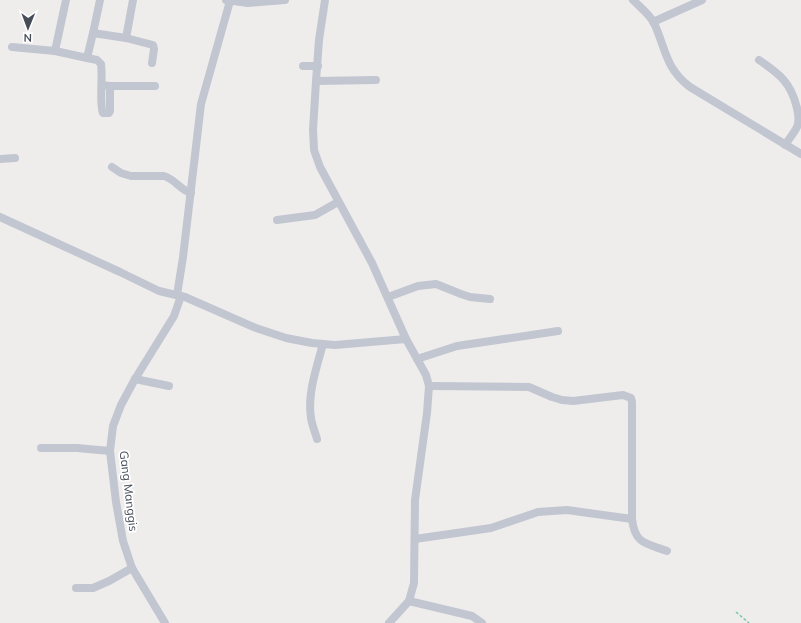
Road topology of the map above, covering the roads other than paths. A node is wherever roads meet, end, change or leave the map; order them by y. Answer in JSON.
{"nodes":[{"id":1,"x":66,"y":0,"type":"edge"},
{"id":2,"x":100,"y":0,"type":"edge"},
{"id":3,"x":133,"y":0,"type":"edge"},
{"id":4,"x":227,"y":0,"type":"edge"},
{"id":5,"x":285,"y":0,"type":"edge"},
{"id":6,"x":325,"y":0,"type":"edge"},
{"id":7,"x":633,"y":0,"type":"edge"},
{"id":8,"x":702,"y":0,"type":"edge"},
{"id":9,"x":653,"y":22,"type":"junction"},
{"id":10,"x":93,"y":33,"type":"junction"},
{"id":11,"x":126,"y":38,"type":"junction"},
{"id":12,"x":12,"y":47,"type":"dead end"},
{"id":13,"x":55,"y":51,"type":"junction"},
{"id":14,"x":87,"y":58,"type":"junction"},
{"id":15,"x":759,"y":60,"type":"dead end"},
{"id":16,"x":152,"y":63,"type":"dead end"},
{"id":17,"x":303,"y":66,"type":"dead end"},
{"id":18,"x":318,"y":66,"type":"junction"},
{"id":19,"x":376,"y":80,"type":"dead end"},
{"id":20,"x":316,"y":81,"type":"junction"},
{"id":21,"x":155,"y":86,"type":"dead end"},
{"id":22,"x":785,"y":145,"type":"junction"},
{"id":23,"x":801,"y":154,"type":"edge"},
{"id":24,"x":15,"y":158,"type":"dead end"},
{"id":25,"x":0,"y":159,"type":"edge"},
{"id":26,"x":112,"y":167,"type":"dead end"},
{"id":27,"x":191,"y":193,"type":"junction"},
{"id":28,"x":338,"y":202,"type":"junction"},
{"id":29,"x":0,"y":217,"type":"edge"},
{"id":30,"x":277,"y":220,"type":"dead end"},
{"id":31,"x":179,"y":295,"type":"junction"},
{"id":32,"x":388,"y":297,"type":"junction"},
{"id":33,"x":490,"y":299,"type":"dead end"},
{"id":34,"x":558,"y":331,"type":"dead end"},
{"id":35,"x":406,"y":339,"type":"junction"},
{"id":36,"x":323,"y":344,"type":"junction"},
{"id":37,"x":417,"y":359,"type":"junction"},
{"id":38,"x":135,"y":378,"type":"junction"},
{"id":39,"x":169,"y":386,"type":"dead end"},
{"id":40,"x":429,"y":386,"type":"junction"},
{"id":41,"x":317,"y":439,"type":"dead end"},
{"id":42,"x":41,"y":448,"type":"dead end"},
{"id":43,"x":110,"y":451,"type":"junction"},
{"id":44,"x":632,"y":519,"type":"junction"},
{"id":45,"x":415,"y":539,"type":"junction"},
{"id":46,"x":666,"y":551,"type":"dead end"},
{"id":47,"x":132,"y":568,"type":"junction"},
{"id":48,"x":76,"y":588,"type":"dead end"},
{"id":49,"x":409,"y":600,"type":"junction"},
{"id":50,"x":165,"y":623,"type":"edge"},
{"id":51,"x":389,"y":623,"type":"edge"},
{"id":52,"x":482,"y":623,"type":"edge"}],
"edges":[{"from":1,"to":13,"type":"street"},
{"from":2,"to":10,"type":"street"},
{"from":3,"to":11,"type":"street"},
{"from":4,"to":5,"type":"street"},
{"from":4,"to":27,"type":"street","name":"Gang Manggis"},
{"from":6,"to":18,"type":"street"},
{"from":7,"to":9,"type":"street"},
{"from":8,"to":9,"type":"street"},
{"from":9,"to":22,"type":"street"},
{"from":10,"to":11,"type":"street"},
{"from":10,"to":14,"type":"street"},
{"from":11,"to":16,"type":"street"},
{"from":12,"to":13,"type":"street"},
{"from":13,"to":14,"type":"street"},
{"from":14,"to":21,"type":"street"},
{"from":15,"to":22,"type":"street"},
{"from":17,"to":18,"type":"street"},
{"from":18,"to":20,"type":"street"},
{"from":19,"to":20,"type":"street"},
{"from":20,"to":28,"type":"street"},
{"from":22,"to":23,"type":"street"},
{"from":24,"to":25,"type":"street"},
{"from":26,"to":27,"type":"street"},
{"from":27,"to":31,"type":"street","name":"Gang Manggis"},
{"from":28,"to":30,"type":"street"},
{"from":28,"to":32,"type":"street"},
{"from":29,"to":31,"type":"street"},
{"from":31,"to":36,"type":"street"},
{"from":31,"to":38,"type":"street","name":"Gang Manggis"},
{"from":32,"to":33,"type":"street"},
{"from":32,"to":35,"type":"street"},
{"from":34,"to":37,"type":"street"},
{"from":35,"to":36,"type":"street"},
{"from":35,"to":37,"type":"street"},
{"from":36,"to":41,"type":"street"},
{"from":37,"to":40,"type":"street"},
{"from":38,"to":39,"type":"street"},
{"from":38,"to":43,"type":"street","name":"Gang Manggis"},
{"from":40,"to":44,"type":"street"},
{"from":40,"to":45,"type":"street"},
{"from":42,"to":43,"type":"street"},
{"from":43,"to":47,"type":"street","name":"Gang Manggis"},
{"from":44,"to":45,"type":"street"},
{"from":44,"to":46,"type":"street"},
{"from":45,"to":49,"type":"street"},
{"from":47,"to":48,"type":"street"},
{"from":47,"to":50,"type":"street","name":"Gang Manggis"},
{"from":49,"to":51,"type":"street"},
{"from":49,"to":52,"type":"street"}]}
